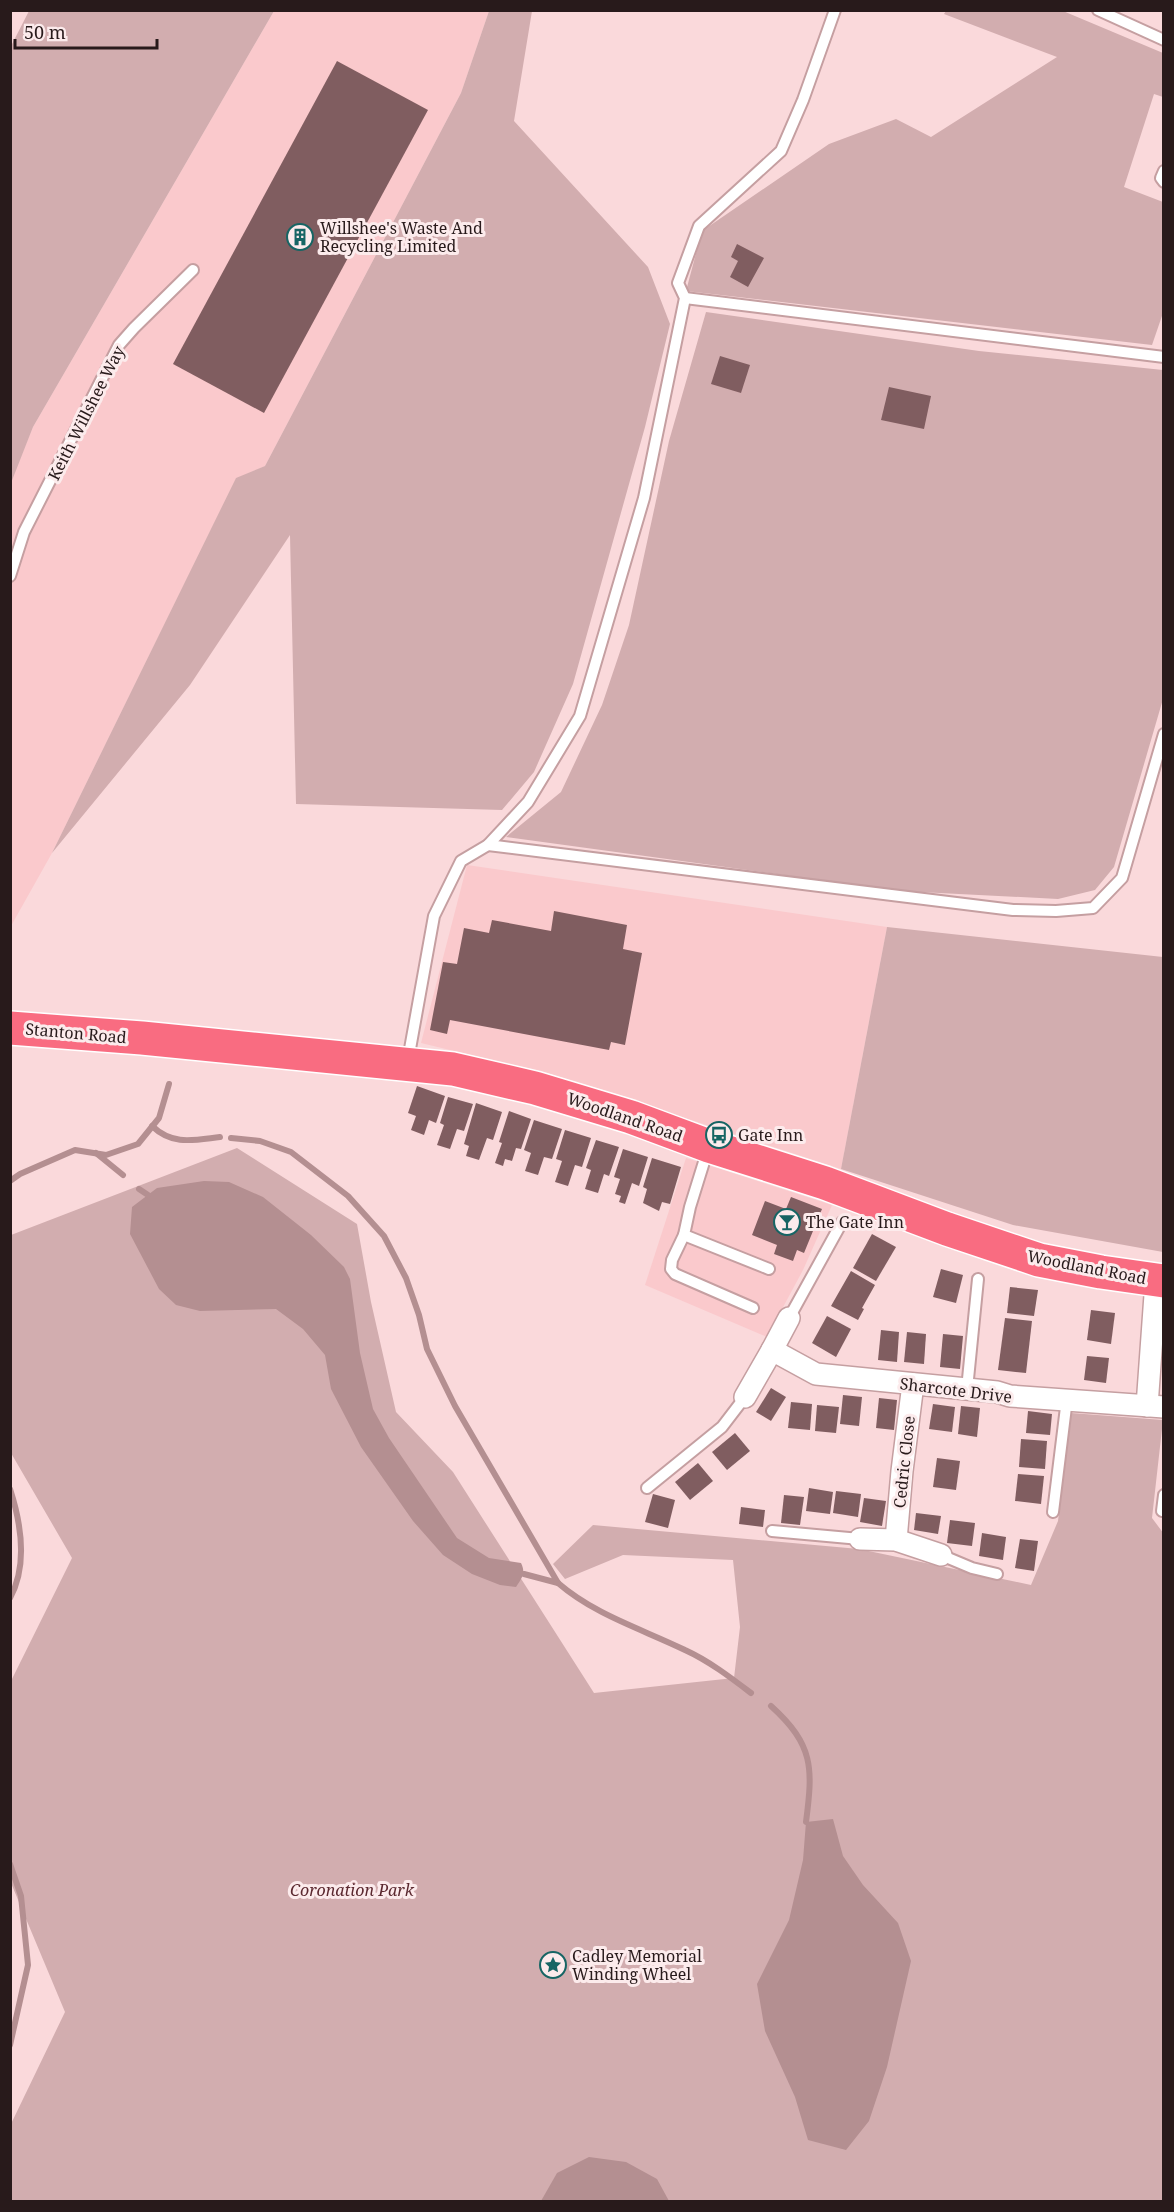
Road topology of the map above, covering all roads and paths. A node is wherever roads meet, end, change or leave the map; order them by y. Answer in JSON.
{"nodes":[{"id":1,"x":835,"y":10,"type":"edge"},
{"id":2,"x":1098,"y":10,"type":"edge"},
{"id":3,"x":1164,"y":40,"type":"edge"},
{"id":4,"x":1164,"y":171,"type":"edge"},
{"id":5,"x":1164,"y":182,"type":"edge"},
{"id":6,"x":193,"y":270,"type":"dead end"},
{"id":7,"x":685,"y":297,"type":"junction"},
{"id":8,"x":1164,"y":357,"type":"edge"},
{"id":9,"x":10,"y":576,"type":"edge"},
{"id":10,"x":1164,"y":734,"type":"edge"},
{"id":11,"x":488,"y":844,"type":"junction"},
{"id":12,"x":10,"y":1028,"type":"edge"},
{"id":13,"x":142,"y":1038,"type":"joint"},
{"id":14,"x":407,"y":1064,"type":"junction"},
{"id":15,"x":709,"y":1146,"type":"junction"},
{"id":16,"x":842,"y":1221,"type":"dead end"},
{"id":17,"x":684,"y":1235,"type":"junction"},
{"id":18,"x":769,"y":1269,"type":"dead end"},
{"id":19,"x":978,"y":1279,"type":"dead end"},
{"id":20,"x":1160,"y":1281,"type":"edge"},
{"id":21,"x":753,"y":1308,"type":"dead end"},
{"id":22,"x":789,"y":1318,"type":"joint"},
{"id":23,"x":772,"y":1350,"type":"junction"},
{"id":24,"x":914,"y":1384,"type":"junction"},
{"id":25,"x":967,"y":1389,"type":"junction"},
{"id":26,"x":745,"y":1397,"type":"joint"},
{"id":27,"x":1067,"y":1399,"type":"junction"},
{"id":28,"x":1155,"y":1407,"type":"edge"},
{"id":29,"x":647,"y":1488,"type":"dead end"},
{"id":30,"x":1164,"y":1495,"type":"edge"},
{"id":31,"x":1162,"y":1511,"type":"edge"},
{"id":32,"x":1053,"y":1512,"type":"dead end"},
{"id":33,"x":772,"y":1531,"type":"dead end"},
{"id":34,"x":860,"y":1539,"type":"joint"},
{"id":35,"x":896,"y":1540,"type":"junction"},
{"id":36,"x":941,"y":1555,"type":"joint"},
{"id":37,"x":997,"y":1574,"type":"dead end"}],
"edges":[{"from":1,"to":7,"type":"lane"},
{"from":2,"to":3,"type":"lane"},
{"from":4,"to":5,"type":"lane"},
{"from":6,"to":9,"type":"lane","name":"Keith Willshee Way"},
{"from":7,"to":8,"type":"lane"},
{"from":7,"to":11,"type":"lane"},
{"from":10,"to":11,"type":"lane"},
{"from":11,"to":14,"type":"lane"},
{"from":12,"to":13,"type":"highway","name":"Stanton Road"},
{"from":13,"to":14,"type":"highway","name":"Woodland Road"},
{"from":14,"to":15,"type":"highway","name":"Woodland Road"},
{"from":15,"to":17,"type":"lane"},
{"from":15,"to":20,"type":"highway","name":"Woodland Road"},
{"from":16,"to":22,"type":"lane"},
{"from":17,"to":18,"type":"lane"},
{"from":17,"to":21,"type":"lane"},
{"from":19,"to":25,"type":"lane"},
{"from":20,"to":28,"type":"street"},
{"from":22,"to":23,"type":"street"},
{"from":23,"to":24,"type":"street","name":"Sharcote Drive"},
{"from":23,"to":26,"type":"street"},
{"from":24,"to":25,"type":"street","name":"Sharcote Drive"},
{"from":24,"to":35,"type":"street","name":"Cedric Close"},
{"from":25,"to":27,"type":"street","name":"Sharcote Drive"},
{"from":26,"to":29,"type":"lane"},
{"from":27,"to":28,"type":"street","name":"Sharcote Drive"},
{"from":27,"to":32,"type":"lane"},
{"from":30,"to":31,"type":"lane"},
{"from":33,"to":34,"type":"lane"},
{"from":34,"to":35,"type":"street"},
{"from":35,"to":36,"type":"street"},
{"from":36,"to":37,"type":"lane"}]}
